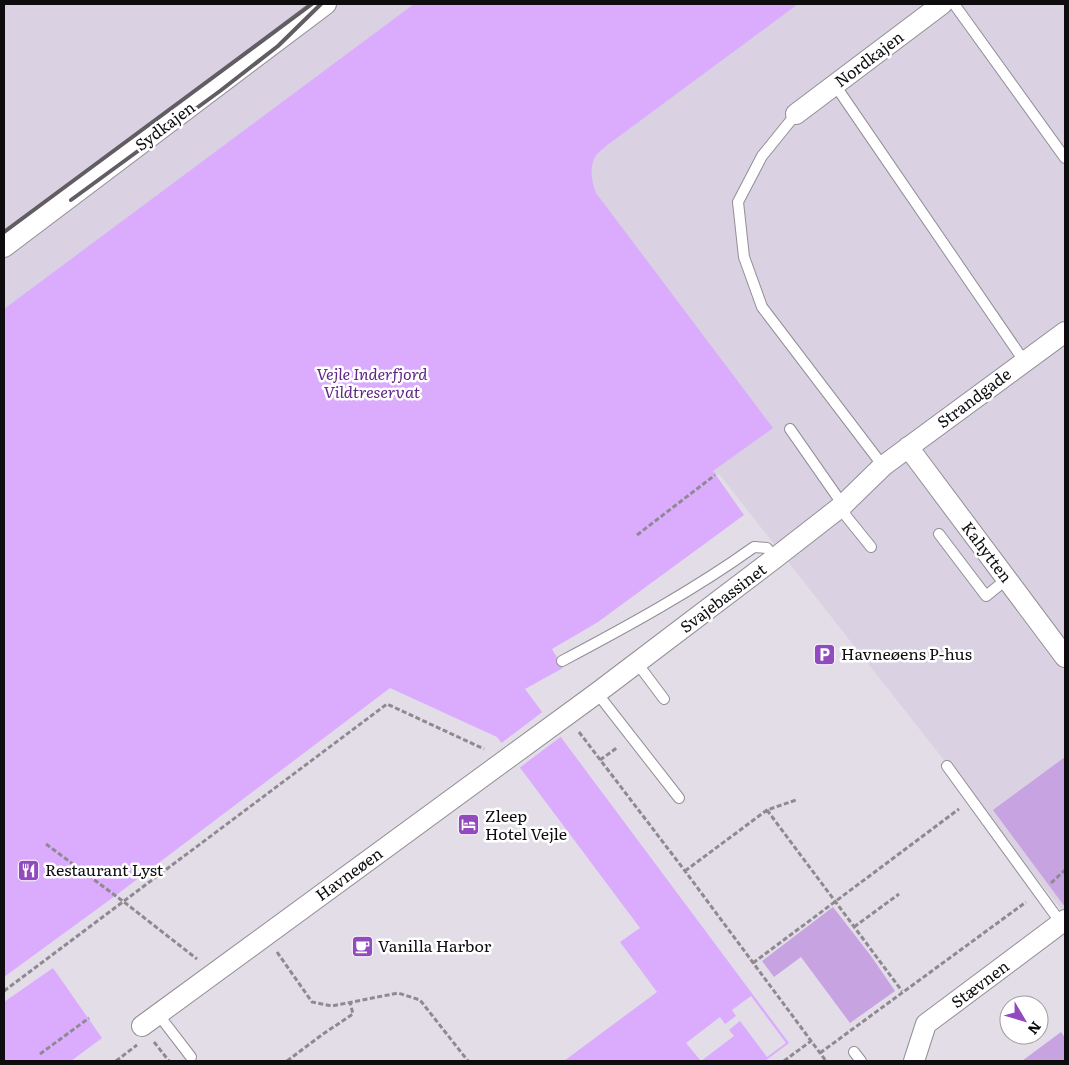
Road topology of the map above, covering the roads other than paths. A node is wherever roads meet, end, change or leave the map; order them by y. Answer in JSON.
{"nodes":[{"id":1,"x":326,"y":4,"type":"edge"},
{"id":2,"x":942,"y":4,"type":"edge"},
{"id":3,"x":954,"y":4,"type":"edge"},
{"id":4,"x":835,"y":85,"type":"junction"},
{"id":5,"x":796,"y":114,"type":"joint"},
{"id":6,"x":1065,"y":158,"type":"edge"},
{"id":7,"x":4,"y":247,"type":"edge"},
{"id":8,"x":1065,"y":333,"type":"edge"},
{"id":9,"x":1024,"y":361,"type":"junction"},
{"id":10,"x":790,"y":429,"type":"dead end"},
{"id":11,"x":908,"y":447,"type":"junction"},
{"id":12,"x":883,"y":466,"type":"junction"},
{"id":13,"x":843,"y":505,"type":"junction"},
{"id":14,"x":939,"y":534,"type":"dead end"},
{"id":15,"x":871,"y":547,"type":"dead end"},
{"id":16,"x":775,"y":558,"type":"junction"},
{"id":17,"x":1007,"y":579,"type":"junction"},
{"id":18,"x":1065,"y":657,"type":"edge"},
{"id":19,"x":562,"y":661,"type":"dead end"},
{"id":20,"x":637,"y":663,"type":"junction"},
{"id":21,"x":597,"y":693,"type":"junction"},
{"id":22,"x":664,"y":700,"type":"dead end"},
{"id":23,"x":562,"y":719,"type":"joint"},
{"id":24,"x":947,"y":766,"type":"dead end"},
{"id":25,"x":679,"y":798,"type":"dead end"},
{"id":26,"x":1064,"y":921,"type":"edge"},
{"id":27,"x":150,"y":1025,"type":"joint"},
{"id":28,"x":854,"y":1052,"type":"dead end"},
{"id":29,"x":191,"y":1057,"type":"dead end"},
{"id":30,"x":861,"y":1061,"type":"edge"},
{"id":31,"x":914,"y":1061,"type":"edge"}],
"edges":[{"from":1,"to":7,"type":"street","name":"Sydkajen"},
{"from":2,"to":4,"type":"street","name":"Nordkajen"},
{"from":3,"to":6,"type":"lane"},
{"from":4,"to":5,"type":"street","name":"Nordkajen"},
{"from":4,"to":9,"type":"lane"},
{"from":5,"to":12,"type":"lane"},
{"from":8,"to":9,"type":"street","name":"Strandgade"},
{"from":9,"to":11,"type":"street","name":"Strandgade"},
{"from":10,"to":13,"type":"lane"},
{"from":11,"to":12,"type":"street","name":"Strandgade"},
{"from":11,"to":17,"type":"street","name":"Kahytten"},
{"from":12,"to":13,"type":"street","name":"Svajebassinet"},
{"from":13,"to":15,"type":"lane"},
{"from":13,"to":16,"type":"street","name":"Svajebassinet"},
{"from":14,"to":17,"type":"lane"},
{"from":16,"to":19,"type":"lane"},
{"from":16,"to":20,"type":"street","name":"Svajebassinet"},
{"from":17,"to":18,"type":"street","name":"Kahytten"},
{"from":20,"to":21,"type":"street","name":"Svajebassinet"},
{"from":20,"to":22,"type":"lane"},
{"from":21,"to":23,"type":"street","name":"Svajebassinet"},
{"from":21,"to":25,"type":"lane"},
{"from":23,"to":27,"type":"street","name":"Havneøen"},
{"from":24,"to":26,"type":"lane"},
{"from":26,"to":31,"type":"street","name":"Stævnen"},
{"from":27,"to":29,"type":"lane"},
{"from":28,"to":30,"type":"lane"}]}
